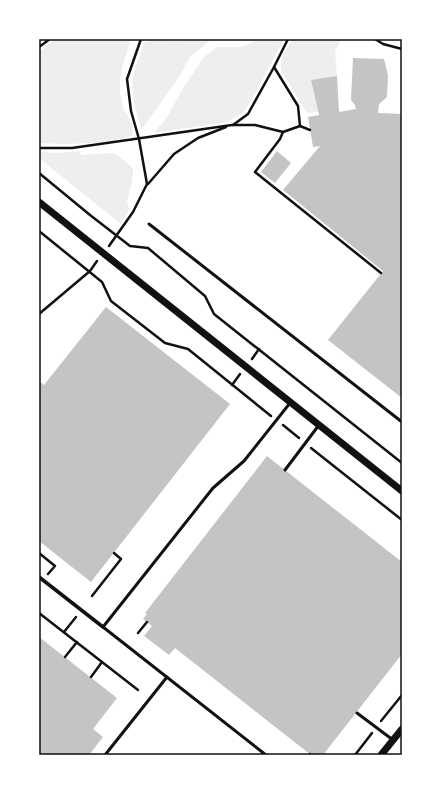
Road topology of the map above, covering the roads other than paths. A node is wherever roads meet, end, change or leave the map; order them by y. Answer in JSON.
{"nodes":[{"id":1,"x":39,"y":202,"type":"edge"},
{"id":2,"x":149,"y":224,"type":"dead end"},
{"id":3,"x":290,"y":402,"type":"junction"},
{"id":4,"x":402,"y":422,"type":"edge"},
{"id":5,"x":318,"y":425,"type":"junction"},
{"id":6,"x":285,"y":470,"type":"dead end"},
{"id":7,"x":402,"y":491,"type":"edge"},
{"id":8,"x":39,"y":577,"type":"edge"},
{"id":9,"x":103,"y":627,"type":"junction"},
{"id":10,"x":167,"y":677,"type":"junction"},
{"id":11,"x":357,"y":712,"type":"dead end"},
{"id":12,"x":402,"y":729,"type":"edge"},
{"id":13,"x":393,"y":740,"type":"junction"},
{"id":14,"x":105,"y":755,"type":"edge"},
{"id":15,"x":266,"y":755,"type":"edge"},
{"id":16,"x":381,"y":755,"type":"edge"}],
"edges":[{"from":1,"to":3,"type":"street"},
{"from":2,"to":4,"type":"lane"},
{"from":3,"to":5,"type":"street"},
{"from":3,"to":9,"type":"lane"},
{"from":5,"to":6,"type":"lane"},
{"from":5,"to":7,"type":"street"},
{"from":8,"to":9,"type":"street"},
{"from":9,"to":10,"type":"lane"},
{"from":10,"to":14,"type":"lane"},
{"from":10,"to":15,"type":"lane"},
{"from":11,"to":13,"type":"lane"},
{"from":12,"to":13,"type":"street"},
{"from":13,"to":16,"type":"street"}]}
